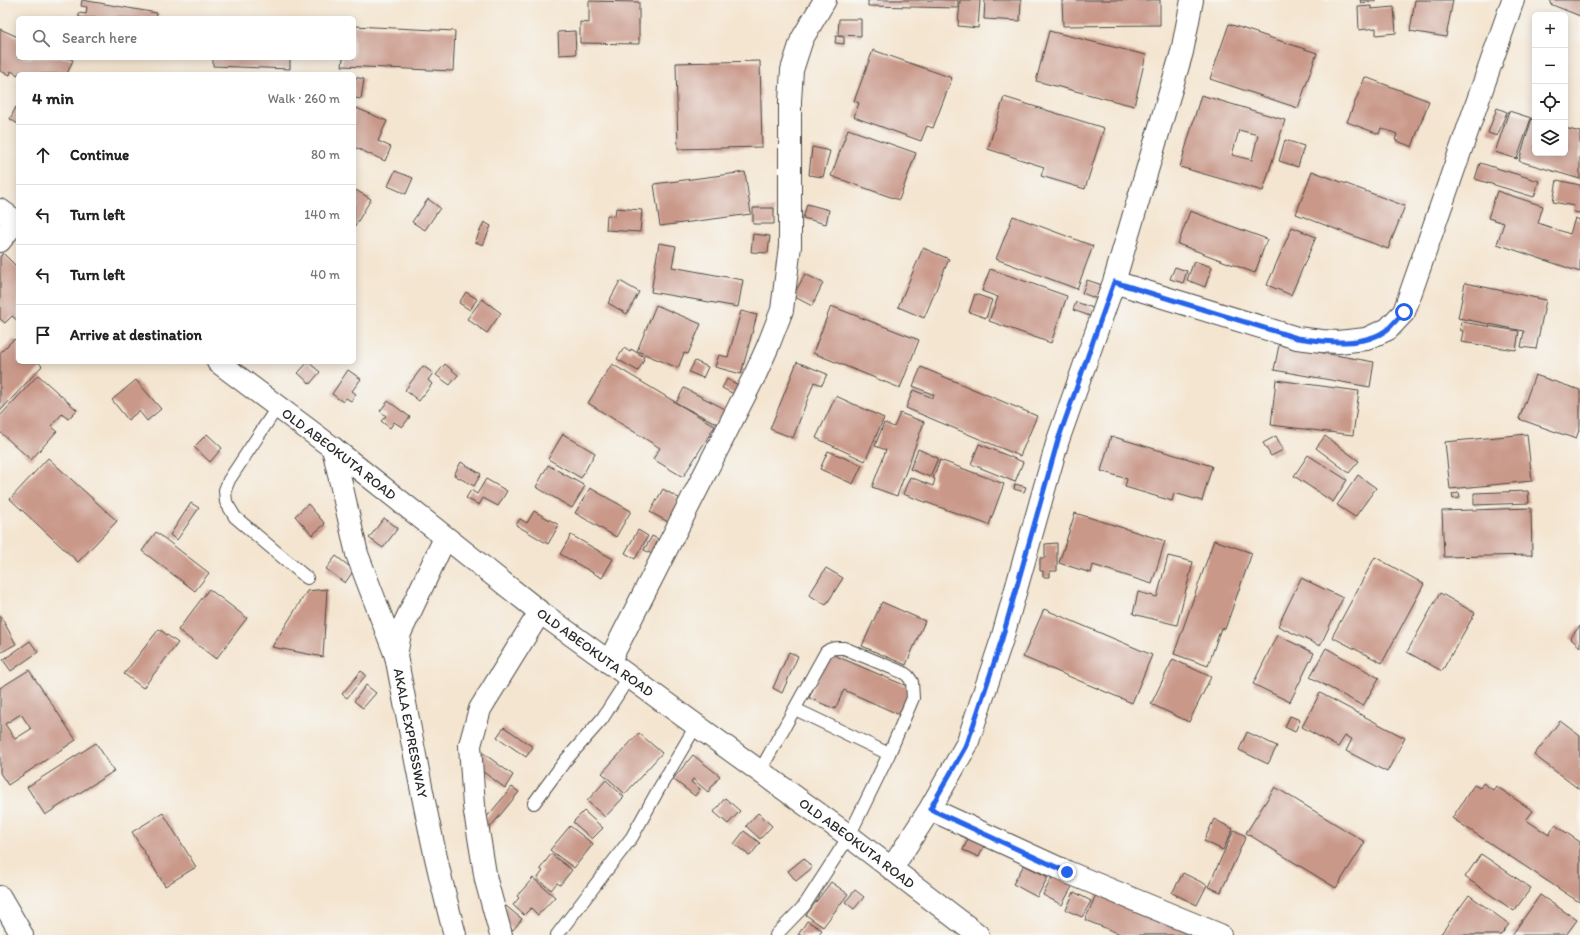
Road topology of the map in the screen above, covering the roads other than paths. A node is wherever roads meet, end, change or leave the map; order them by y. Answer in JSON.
{"nodes":[{"id":1,"x":825,"y":0,"type":"edge"},
{"id":2,"x":1192,"y":0,"type":"edge"},
{"id":3,"x":1513,"y":0,"type":"edge"},
{"id":4,"x":11,"y":218,"type":"edge"},
{"id":5,"x":0,"y":241,"type":"edge"},
{"id":6,"x":1114,"y":282,"type":"junction"},
{"id":7,"x":221,"y":364,"type":"edge"},
{"id":8,"x":278,"y":406,"type":"junction"},
{"id":9,"x":333,"y":448,"type":"junction"},
{"id":10,"x":445,"y":538,"type":"junction"},
{"id":11,"x":307,"y":578,"type":"dead end"},
{"id":12,"x":540,"y":612,"type":"junction"},
{"id":13,"x":396,"y":656,"type":"junction"},
{"id":14,"x":609,"y":662,"type":"junction"},
{"id":15,"x":629,"y":677,"type":"junction"},
{"id":16,"x":795,"y":709,"type":"junction"},
{"id":17,"x":697,"y":724,"type":"junction"},
{"id":18,"x":889,"y":754,"type":"junction"},
{"id":19,"x":760,"y":771,"type":"junction"},
{"id":20,"x":534,"y":803,"type":"dead end"},
{"id":21,"x":930,"y":809,"type":"junction"},
{"id":22,"x":849,"y":836,"type":"junction"},
{"id":23,"x":892,"y":868,"type":"junction"},
{"id":24,"x":0,"y":897,"type":"edge"},
{"id":25,"x":22,"y":935,"type":"edge"},
{"id":26,"x":455,"y":935,"type":"edge"},
{"id":27,"x":501,"y":935,"type":"edge"},
{"id":28,"x":557,"y":935,"type":"edge"},
{"id":29,"x":776,"y":935,"type":"edge"},
{"id":30,"x":978,"y":935,"type":"edge"},
{"id":31,"x":1220,"y":935,"type":"edge"}],
"edges":[{"from":1,"to":14,"type":"main road"},
{"from":2,"to":6,"type":"main road"},
{"from":3,"to":6,"type":"main road"},
{"from":4,"to":5,"type":"main road"},
{"from":6,"to":21,"type":"main road"},
{"from":7,"to":8,"type":"main road","name":"OLD ABEOKUTA ROAD"},
{"from":8,"to":9,"type":"main road","name":"OLD ABEOKUTA ROAD"},
{"from":8,"to":11,"type":"lane"},
{"from":9,"to":10,"type":"main road","name":"OLD ABEOKUTA ROAD"},
{"from":9,"to":13,"type":"main road"},
{"from":10,"to":12,"type":"main road","name":"OLD ABEOKUTA ROAD"},
{"from":10,"to":13,"type":"main road","name":"AKALA EXPRESSWAY"},
{"from":12,"to":14,"type":"main road","name":"OLD ABEOKUTA ROAD"},
{"from":12,"to":27,"type":"main road"},
{"from":13,"to":26,"type":"main road","name":"AKALA EXPRESSWAY"},
{"from":14,"to":15,"type":"main road","name":"OLD ABEOKUTA ROAD"},
{"from":15,"to":17,"type":"main road","name":"OLD ABEOKUTA ROAD"},
{"from":15,"to":20,"type":"lane"},
{"from":16,"to":18,"type":"lane"},
{"from":16,"to":18,"type":"lane"},
{"from":16,"to":19,"type":"lane"},
{"from":17,"to":19,"type":"main road","name":"OLD ABEOKUTA ROAD"},
{"from":17,"to":28,"type":"lane"},
{"from":18,"to":22,"type":"lane"},
{"from":19,"to":22,"type":"main road","name":"OLD ABEOKUTA ROAD"},
{"from":21,"to":23,"type":"main road"},
{"from":21,"to":31,"type":"main road"},
{"from":22,"to":23,"type":"main road","name":"OLD ABEOKUTA ROAD"},
{"from":22,"to":29,"type":"lane"},
{"from":23,"to":30,"type":"main road","name":"OLD ABEOKUTA ROAD"},
{"from":24,"to":25,"type":"main road"}]}
